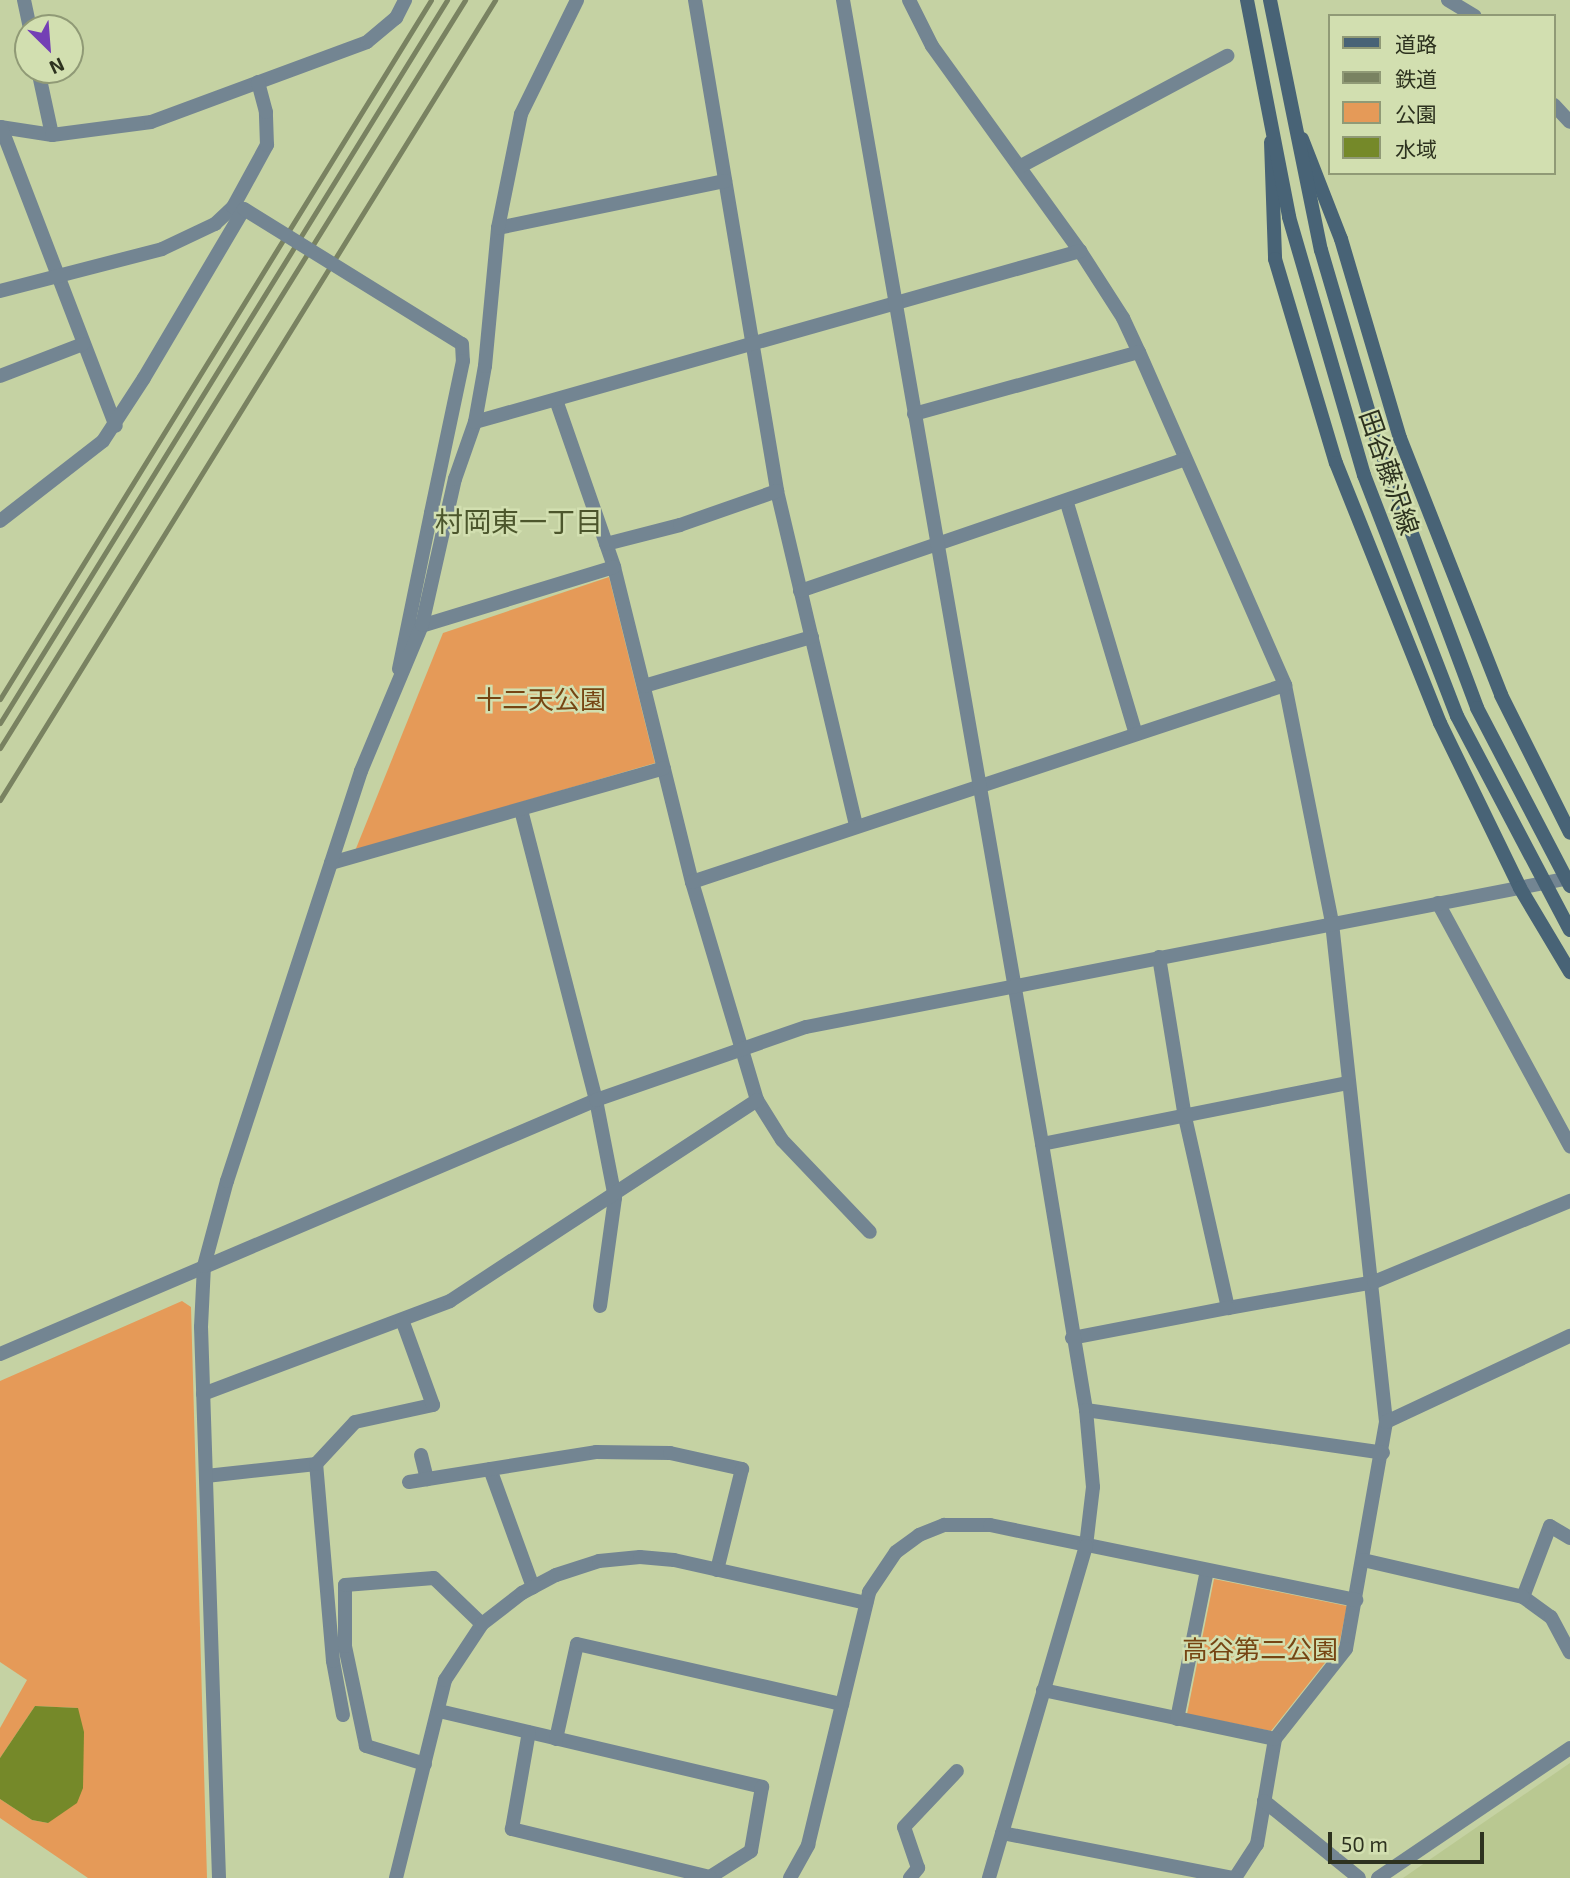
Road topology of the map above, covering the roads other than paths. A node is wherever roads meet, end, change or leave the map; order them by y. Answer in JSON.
{"nodes":[{"id":1,"x":405,"y":0,"type":"edge"},
{"id":2,"x":578,"y":0,"type":"edge"},
{"id":3,"x":695,"y":0,"type":"edge"},
{"id":4,"x":843,"y":0,"type":"edge"},
{"id":5,"x":909,"y":0,"type":"edge"},
{"id":6,"x":1247,"y":0,"type":"edge"},
{"id":7,"x":1270,"y":0,"type":"edge"},
{"id":8,"x":1448,"y":0,"type":"edge"},
{"id":9,"x":1472,"y":14,"type":"edge"},
{"id":10,"x":1227,"y":56,"type":"dead end"},
{"id":11,"x":258,"y":82,"type":"junction"},
{"id":12,"x":41,"y":84,"type":"edge"},
{"id":13,"x":1556,"y":107,"type":"edge"},
{"id":14,"x":1290,"y":112,"type":"junction"},
{"id":15,"x":1570,"y":122,"type":"edge"},
{"id":16,"x":1,"y":127,"type":"edge"},
{"id":17,"x":52,"y":135,"type":"junction"},
{"id":18,"x":1270,"y":139,"type":"junction"},
{"id":19,"x":1021,"y":166,"type":"junction"},
{"id":20,"x":725,"y":181,"type":"junction"},
{"id":21,"x":498,"y":228,"type":"junction"},
{"id":22,"x":1080,"y":251,"type":"junction"},
{"id":23,"x":57,"y":276,"type":"junction"},
{"id":24,"x":0,"y":291,"type":"edge"},
{"id":25,"x":895,"y":300,"type":"junction"},
{"id":26,"x":752,"y":343,"type":"junction"},
{"id":27,"x":83,"y":344,"type":"junction"},
{"id":28,"x":1139,"y":352,"type":"junction"},
{"id":29,"x":0,"y":376,"type":"edge"},
{"id":30,"x":556,"y":400,"type":"junction"},
{"id":31,"x":914,"y":414,"type":"junction"},
{"id":32,"x":475,"y":422,"type":"junction"},
{"id":33,"x":116,"y":426,"type":"junction"},
{"id":34,"x":1183,"y":460,"type":"junction"},
{"id":35,"x":776,"y":491,"type":"junction"},
{"id":36,"x":1068,"y":503,"type":"junction"},
{"id":37,"x":0,"y":521,"type":"edge"},
{"id":38,"x":606,"y":544,"type":"junction"},
{"id":39,"x":937,"y":546,"type":"junction"},
{"id":40,"x":614,"y":567,"type":"junction"},
{"id":41,"x":800,"y":591,"type":"junction"},
{"id":42,"x":415,"y":628,"type":"junction"},
{"id":43,"x":813,"y":637,"type":"junction"},
{"id":44,"x":1285,"y":685,"type":"junction"},
{"id":45,"x":644,"y":686,"type":"junction"},
{"id":46,"x":1136,"y":734,"type":"junction"},
{"id":47,"x":664,"y":768,"type":"junction"},
{"id":48,"x":978,"y":785,"type":"junction"},
{"id":49,"x":521,"y":810,"type":"junction"},
{"id":50,"x":856,"y":826,"type":"junction"},
{"id":51,"x":1570,"y":833,"type":"edge"},
{"id":52,"x":331,"y":863,"type":"junction"},
{"id":53,"x":1570,"y":878,"type":"edge"},
{"id":54,"x":692,"y":882,"type":"junction"},
{"id":55,"x":1570,"y":886,"type":"edge"},
{"id":56,"x":1520,"y":888,"type":"junction"},
{"id":57,"x":1438,"y":904,"type":"junction"},
{"id":58,"x":1332,"y":923,"type":"junction"},
{"id":59,"x":1570,"y":930,"type":"edge"},
{"id":60,"x":1159,"y":957,"type":"junction"},
{"id":61,"x":1570,"y":972,"type":"edge"},
{"id":62,"x":1012,"y":986,"type":"junction"},
{"id":63,"x":739,"y":1048,"type":"junction"},
{"id":64,"x":1347,"y":1083,"type":"junction"},
{"id":65,"x":596,"y":1100,"type":"junction"},
{"id":66,"x":757,"y":1100,"type":"junction"},
{"id":67,"x":1185,"y":1117,"type":"junction"},
{"id":68,"x":1042,"y":1144,"type":"junction"},
{"id":69,"x":1570,"y":1146,"type":"edge"},
{"id":70,"x":615,"y":1198,"type":"junction"},
{"id":71,"x":1570,"y":1200,"type":"edge"},
{"id":72,"x":870,"y":1232,"type":"dead end"},
{"id":73,"x":204,"y":1266,"type":"junction"},
{"id":74,"x":1374,"y":1282,"type":"junction"},
{"id":75,"x":600,"y":1306,"type":"dead end"},
{"id":76,"x":1228,"y":1308,"type":"junction"},
{"id":77,"x":402,"y":1320,"type":"junction"},
{"id":78,"x":1570,"y":1336,"type":"edge"},
{"id":79,"x":1072,"y":1338,"type":"junction"},
{"id":80,"x":0,"y":1354,"type":"edge"},
{"id":81,"x":203,"y":1394,"type":"junction"},
{"id":82,"x":1086,"y":1410,"type":"junction"},
{"id":83,"x":1386,"y":1422,"type":"junction"},
{"id":84,"x":1383,"y":1453,"type":"junction"},
{"id":85,"x":421,"y":1455,"type":"dead end"},
{"id":86,"x":316,"y":1464,"type":"junction"},
{"id":87,"x":490,"y":1469,"type":"junction"},
{"id":88,"x":206,"y":1476,"type":"junction"},
{"id":89,"x":427,"y":1479,"type":"junction"},
{"id":90,"x":409,"y":1482,"type":"dead end"},
{"id":91,"x":1570,"y":1538,"type":"edge"},
{"id":92,"x":1086,"y":1546,"type":"junction"},
{"id":93,"x":1363,"y":1560,"type":"junction"},
{"id":94,"x":717,"y":1570,"type":"junction"},
{"id":95,"x":1208,"y":1570,"type":"junction"},
{"id":96,"x":533,"y":1587,"type":"junction"},
{"id":97,"x":1523,"y":1597,"type":"junction"},
{"id":98,"x":1356,"y":1600,"type":"junction"},
{"id":99,"x":866,"y":1603,"type":"junction"},
{"id":100,"x":482,"y":1624,"type":"junction"},
{"id":101,"x":1570,"y":1652,"type":"edge"},
{"id":102,"x":1043,"y":1690,"type":"junction"},
{"id":103,"x":842,"y":1704,"type":"junction"},
{"id":104,"x":439,"y":1711,"type":"junction"},
{"id":105,"x":343,"y":1715,"type":"dead end"},
{"id":106,"x":1177,"y":1718,"type":"junction"},
{"id":107,"x":529,"y":1732,"type":"junction"},
{"id":108,"x":556,"y":1739,"type":"junction"},
{"id":109,"x":1275,"y":1739,"type":"junction"},
{"id":110,"x":1570,"y":1748,"type":"edge"},
{"id":111,"x":425,"y":1764,"type":"junction"},
{"id":112,"x":957,"y":1771,"type":"dead end"},
{"id":113,"x":1264,"y":1801,"type":"junction"},
{"id":114,"x":1002,"y":1833,"type":"junction"},
{"id":115,"x":219,"y":1878,"type":"edge"},
{"id":116,"x":396,"y":1878,"type":"edge"},
{"id":117,"x":790,"y":1878,"type":"edge"},
{"id":118,"x":910,"y":1878,"type":"edge"},
{"id":119,"x":989,"y":1878,"type":"edge"},
{"id":120,"x":1235,"y":1878,"type":"edge"},
{"id":121,"x":1359,"y":1878,"type":"edge"},
{"id":122,"x":1378,"y":1878,"type":"edge"}],
"edges":[{"from":1,"to":11,"type":"street"},
{"from":2,"to":21,"type":"street"},
{"from":3,"to":20,"type":"street"},
{"from":4,"to":25,"type":"street"},
{"from":5,"to":19,"type":"street"},
{"from":6,"to":18,"type":"main road","name":"田谷藤沢線","bridge":true},
{"from":7,"to":14,"type":"main road","name":"田谷藤沢線","bridge":true},
{"from":8,"to":9,"type":"street"},
{"from":10,"to":19,"type":"street"},
{"from":11,"to":17,"type":"street"},
{"from":11,"to":23,"type":"street"},
{"from":12,"to":17,"type":"street"},
{"from":13,"to":15,"type":"street"},
{"from":14,"to":51,"type":"main road","bridge":true},
{"from":14,"to":55,"type":"main road","name":"田谷藤沢線","bridge":true},
{"from":16,"to":17,"type":"street"},
{"from":16,"to":23,"type":"street"},
{"from":18,"to":56,"type":"main road"},
{"from":18,"to":59,"type":"main road","name":"田谷藤沢線","bridge":true},
{"from":19,"to":22,"type":"street"},
{"from":20,"to":21,"type":"street"},
{"from":20,"to":26,"type":"street"},
{"from":21,"to":32,"type":"street"},
{"from":22,"to":25,"type":"street"},
{"from":22,"to":28,"type":"street"},
{"from":23,"to":24,"type":"street"},
{"from":23,"to":27,"type":"street"},
{"from":25,"to":26,"type":"street"},
{"from":25,"to":31,"type":"street"},
{"from":26,"to":30,"type":"street"},
{"from":26,"to":35,"type":"street"},
{"from":27,"to":29,"type":"street"},
{"from":27,"to":33,"type":"street"},
{"from":28,"to":31,"type":"street"},
{"from":28,"to":34,"type":"street"},
{"from":30,"to":32,"type":"street"},
{"from":30,"to":38,"type":"street"},
{"from":31,"to":39,"type":"street"},
{"from":32,"to":42,"type":"street"},
{"from":33,"to":37,"type":"street"},
{"from":33,"to":42,"type":"street","bridge":true},
{"from":34,"to":36,"type":"street"},
{"from":34,"to":44,"type":"street"},
{"from":35,"to":38,"type":"street"},
{"from":35,"to":41,"type":"street"},
{"from":36,"to":39,"type":"street"},
{"from":36,"to":46,"type":"street"},
{"from":38,"to":40,"type":"street"},
{"from":39,"to":41,"type":"street"},
{"from":39,"to":48,"type":"street"},
{"from":40,"to":42,"type":"street"},
{"from":40,"to":45,"type":"street"},
{"from":41,"to":43,"type":"street"},
{"from":42,"to":52,"type":"street"},
{"from":43,"to":45,"type":"street"},
{"from":43,"to":50,"type":"street"},
{"from":44,"to":46,"type":"street"},
{"from":44,"to":58,"type":"street"},
{"from":45,"to":47,"type":"street"},
{"from":46,"to":48,"type":"street"},
{"from":47,"to":49,"type":"street"},
{"from":47,"to":54,"type":"street"},
{"from":48,"to":50,"type":"street"},
{"from":48,"to":62,"type":"street"},
{"from":49,"to":52,"type":"street"},
{"from":49,"to":65,"type":"street"},
{"from":50,"to":54,"type":"street"},
{"from":52,"to":73,"type":"street"},
{"from":53,"to":56,"type":"street"},
{"from":54,"to":63,"type":"street"},
{"from":56,"to":57,"type":"street"},
{"from":56,"to":61,"type":"main road"},
{"from":57,"to":58,"type":"street"},
{"from":57,"to":69,"type":"street"},
{"from":58,"to":60,"type":"street"},
{"from":58,"to":64,"type":"street"},
{"from":60,"to":62,"type":"street"},
{"from":60,"to":67,"type":"street"},
{"from":62,"to":63,"type":"street"},
{"from":62,"to":68,"type":"street"},
{"from":63,"to":65,"type":"street"},
{"from":63,"to":66,"type":"street"},
{"from":64,"to":67,"type":"street"},
{"from":64,"to":74,"type":"street"},
{"from":65,"to":70,"type":"street"},
{"from":65,"to":73,"type":"street"},
{"from":66,"to":70,"type":"street"},
{"from":66,"to":72,"type":"street"},
{"from":67,"to":68,"type":"street"},
{"from":67,"to":76,"type":"street"},
{"from":68,"to":79,"type":"street"},
{"from":70,"to":75,"type":"street"},
{"from":70,"to":77,"type":"street"},
{"from":71,"to":74,"type":"street"},
{"from":73,"to":80,"type":"street"},
{"from":73,"to":81,"type":"street"},
{"from":74,"to":76,"type":"street"},
{"from":74,"to":83,"type":"street"},
{"from":76,"to":79,"type":"street"},
{"from":77,"to":81,"type":"street"},
{"from":77,"to":86,"type":"street"},
{"from":78,"to":83,"type":"street"},
{"from":79,"to":82,"type":"street"},
{"from":81,"to":88,"type":"street"},
{"from":82,"to":84,"type":"street"},
{"from":82,"to":92,"type":"street"},
{"from":83,"to":84,"type":"street"},
{"from":84,"to":93,"type":"street"},
{"from":85,"to":89,"type":"street"},
{"from":86,"to":88,"type":"street"},
{"from":86,"to":105,"type":"street"},
{"from":87,"to":89,"type":"street"},
{"from":87,"to":94,"type":"street"},
{"from":87,"to":96,"type":"street"},
{"from":88,"to":115,"type":"street"},
{"from":89,"to":90,"type":"street"},
{"from":91,"to":97,"type":"street"},
{"from":92,"to":95,"type":"street"},
{"from":92,"to":99,"type":"street"},
{"from":92,"to":102,"type":"street"},
{"from":93,"to":97,"type":"street"},
{"from":93,"to":98,"type":"street"},
{"from":94,"to":96,"type":"street"},
{"from":94,"to":99,"type":"street"},
{"from":95,"to":98,"type":"street"},
{"from":95,"to":106,"type":"street"},
{"from":96,"to":100,"type":"street"},
{"from":97,"to":101,"type":"street"},
{"from":98,"to":109,"type":"street"},
{"from":99,"to":103,"type":"street"},
{"from":100,"to":104,"type":"street"},
{"from":100,"to":111,"type":"street"},
{"from":102,"to":106,"type":"street"},
{"from":102,"to":114,"type":"street"},
{"from":103,"to":108,"type":"street"},
{"from":103,"to":117,"type":"street"},
{"from":104,"to":107,"type":"street"},
{"from":104,"to":111,"type":"street"},
{"from":106,"to":109,"type":"street"},
{"from":107,"to":108,"type":"street"},
{"from":107,"to":108,"type":"street"},
{"from":109,"to":113,"type":"street"},
{"from":110,"to":122,"type":"street"},
{"from":111,"to":116,"type":"street"},
{"from":112,"to":118,"type":"street"},
{"from":113,"to":120,"type":"street"},
{"from":113,"to":121,"type":"street"},
{"from":114,"to":119,"type":"street"},
{"from":114,"to":120,"type":"street"}]}
